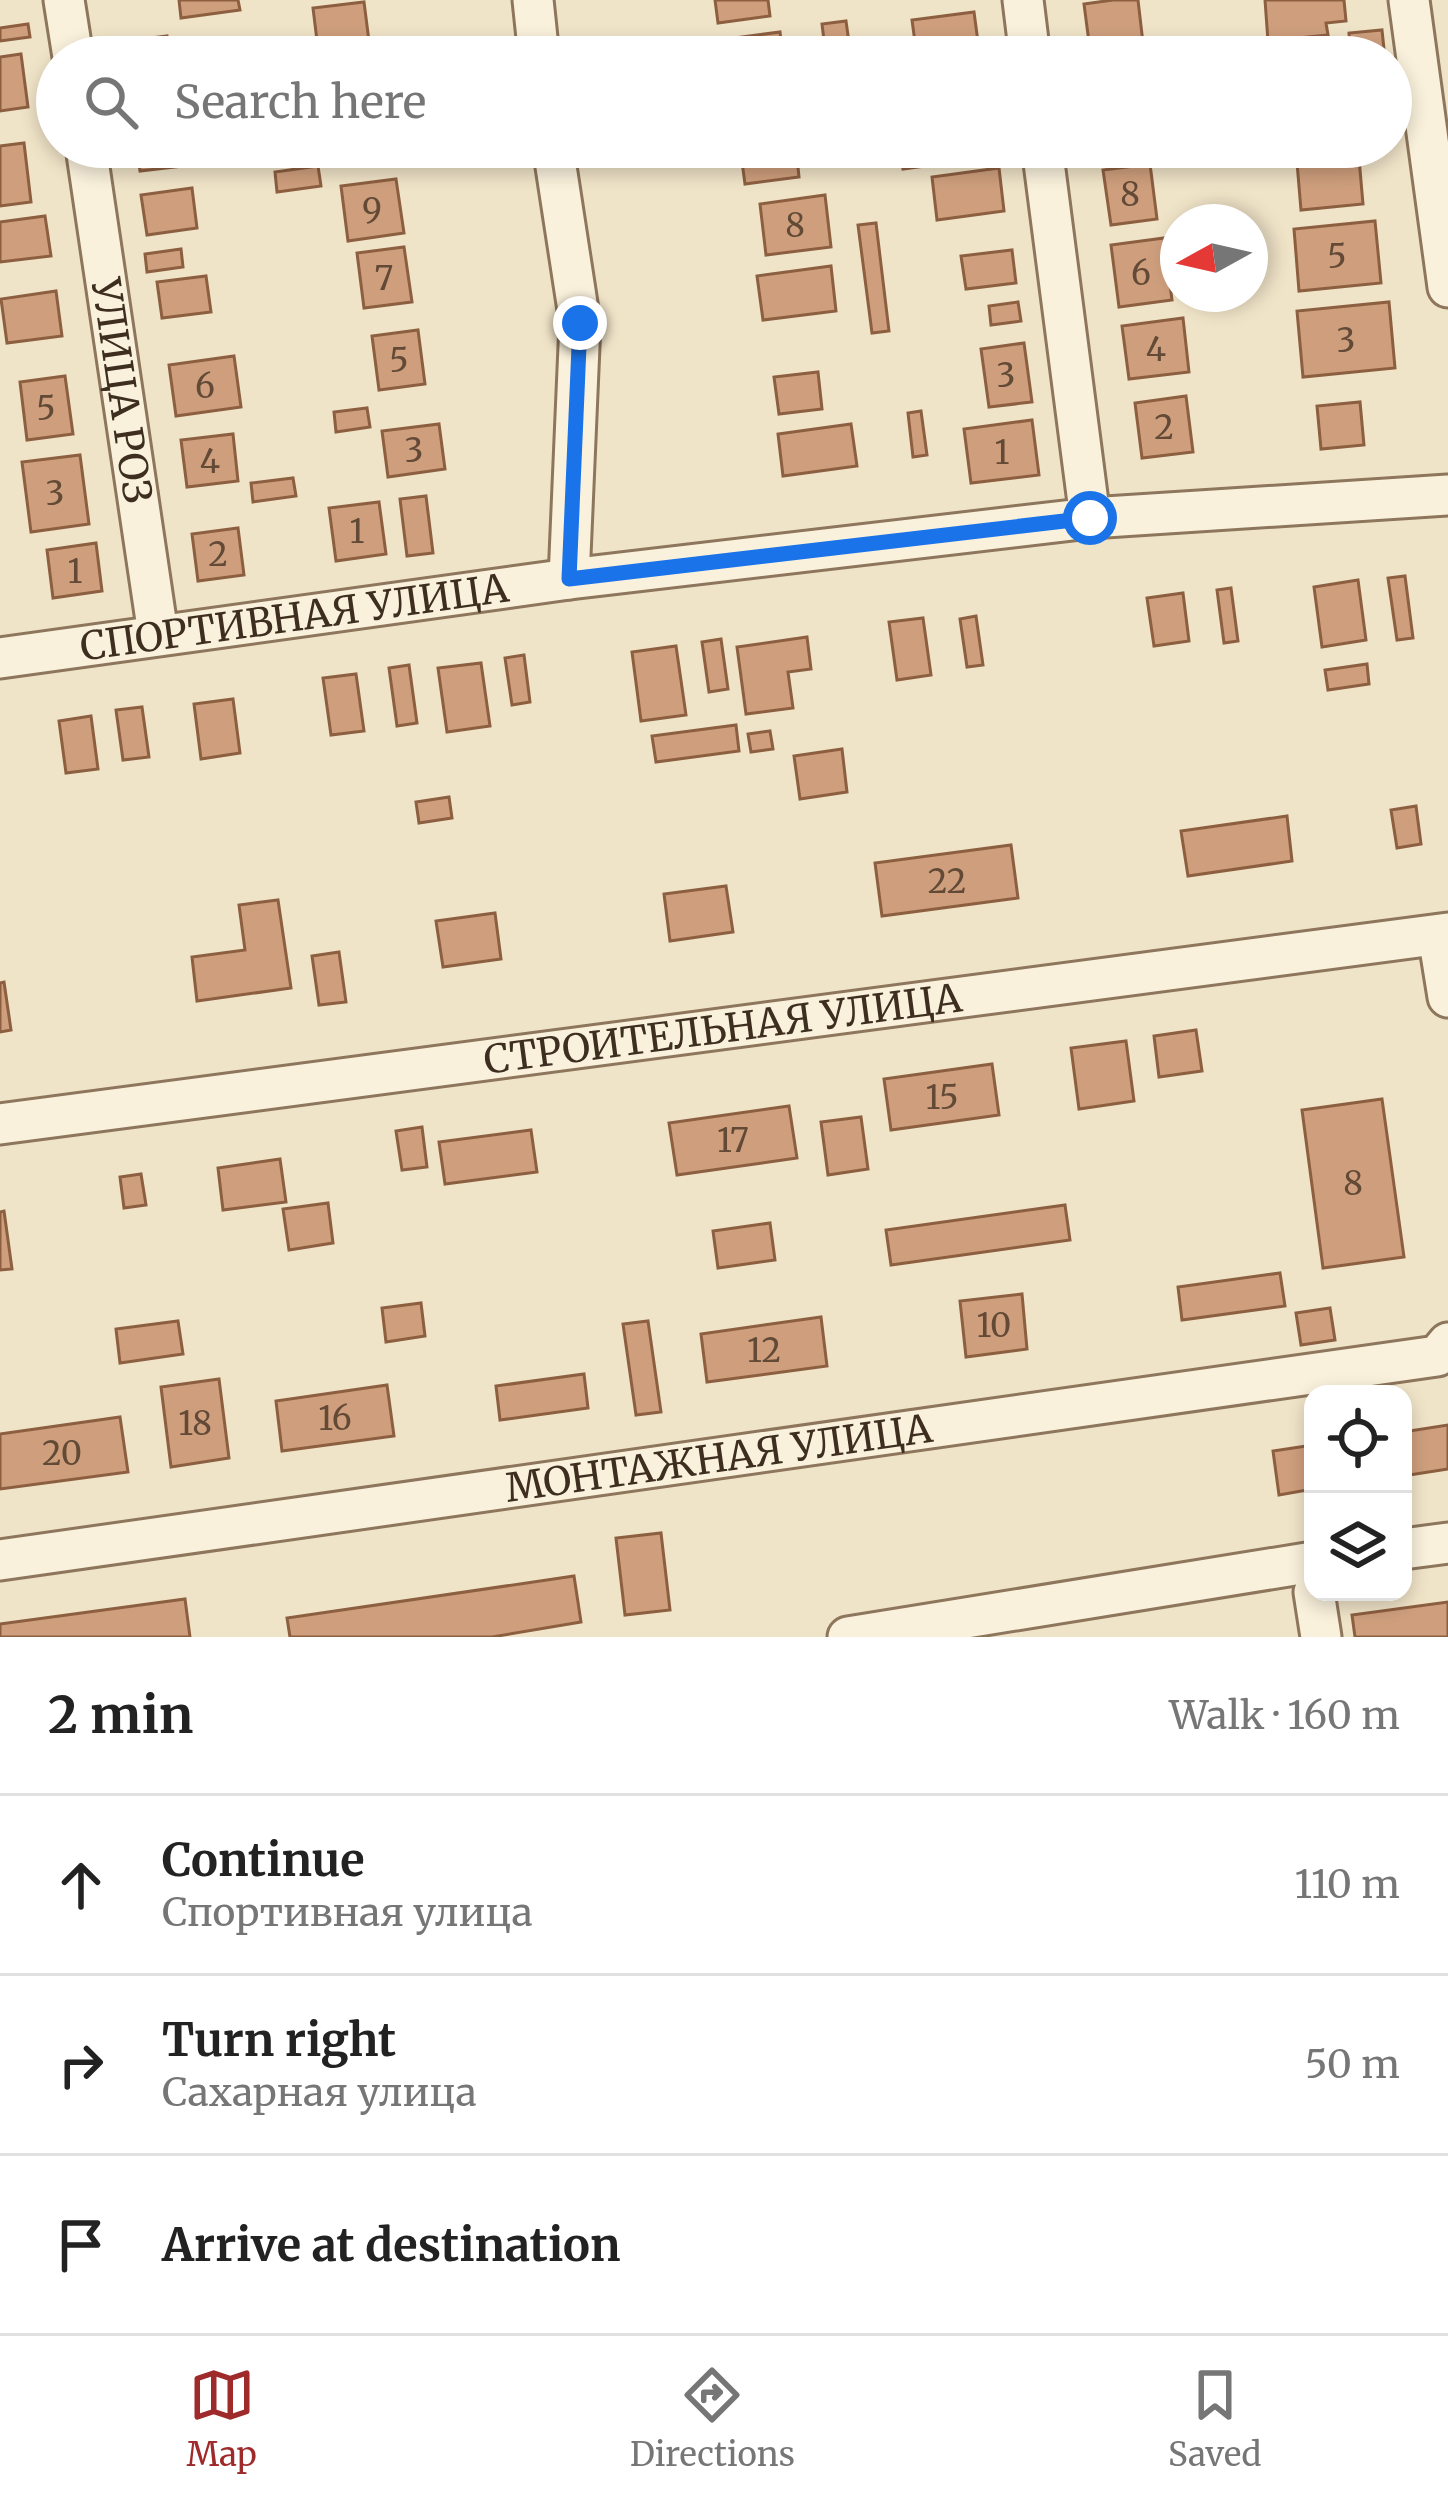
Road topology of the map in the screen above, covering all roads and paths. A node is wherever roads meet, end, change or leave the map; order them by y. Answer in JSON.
{"nodes":[{"id":1,"x":64,"y":0,"type":"edge"},
{"id":2,"x":533,"y":0,"type":"edge"},
{"id":3,"x":1023,"y":0,"type":"edge"},
{"id":4,"x":1408,"y":0,"type":"edge"},
{"id":5,"x":70,"y":36,"type":"edge"},
{"id":6,"x":537,"y":36,"type":"edge"},
{"id":7,"x":1027,"y":36,"type":"edge"},
{"id":8,"x":89,"y":168,"type":"edge"},
{"id":9,"x":556,"y":168,"type":"edge"},
{"id":10,"x":1045,"y":168,"type":"edge"},
{"id":11,"x":1448,"y":287,"type":"edge"},
{"id":12,"x":1448,"y":495,"type":"edge"},
{"id":13,"x":1090,"y":518,"type":"junction"},
{"id":14,"x":569,"y":579,"type":"junction"},
{"id":15,"x":158,"y":634,"type":"junction"},
{"id":16,"x":0,"y":658,"type":"edge"},
{"id":17,"x":1443,"y":934,"type":"edge"},
{"id":18,"x":1448,"y":997,"type":"edge"},
{"id":19,"x":0,"y":1124,"type":"edge"},
{"id":20,"x":1443,"y":1349,"type":"edge"},
{"id":21,"x":1448,"y":1543,"type":"edge"},
{"id":22,"x":1412,"y":1548,"type":"edge"},
{"id":23,"x":0,"y":1560,"type":"edge"},
{"id":24,"x":1304,"y":1577,"type":"edge"},
{"id":25,"x":1316,"y":1601,"type":"edge"},
{"id":26,"x":848,"y":1637,"type":"edge"},
{"id":27,"x":1321,"y":1637,"type":"edge"}],
"edges":[{"from":1,"to":5,"type":"street"},
{"from":2,"to":6,"type":"street"},
{"from":3,"to":7,"type":"street"},
{"from":4,"to":11,"type":"street"},
{"from":8,"to":15,"type":"street","name":"УЛИЦА РОЗ"},
{"from":9,"to":14,"type":"street"},
{"from":10,"to":13,"type":"street"},
{"from":12,"to":13,"type":"street","name":"СПОРТИВНАЯ УЛИЦА"},
{"from":13,"to":14,"type":"street","name":"СПОРТИВНАЯ УЛИЦА"},
{"from":14,"to":15,"type":"street","name":"СПОРТИВНАЯ УЛИЦА"},
{"from":15,"to":16,"type":"street","name":"СПОРТИВНАЯ УЛИЦА"},
{"from":17,"to":18,"type":"street"},
{"from":17,"to":19,"type":"street","name":"СТРОИТЕЛЬНАЯ УЛИЦА"},
{"from":20,"to":23,"type":"street","name":"МОНТАЖНАЯ УЛИЦА"},
{"from":21,"to":22,"type":"street"},
{"from":24,"to":26,"type":"street"},
{"from":25,"to":27,"type":"street"}]}
